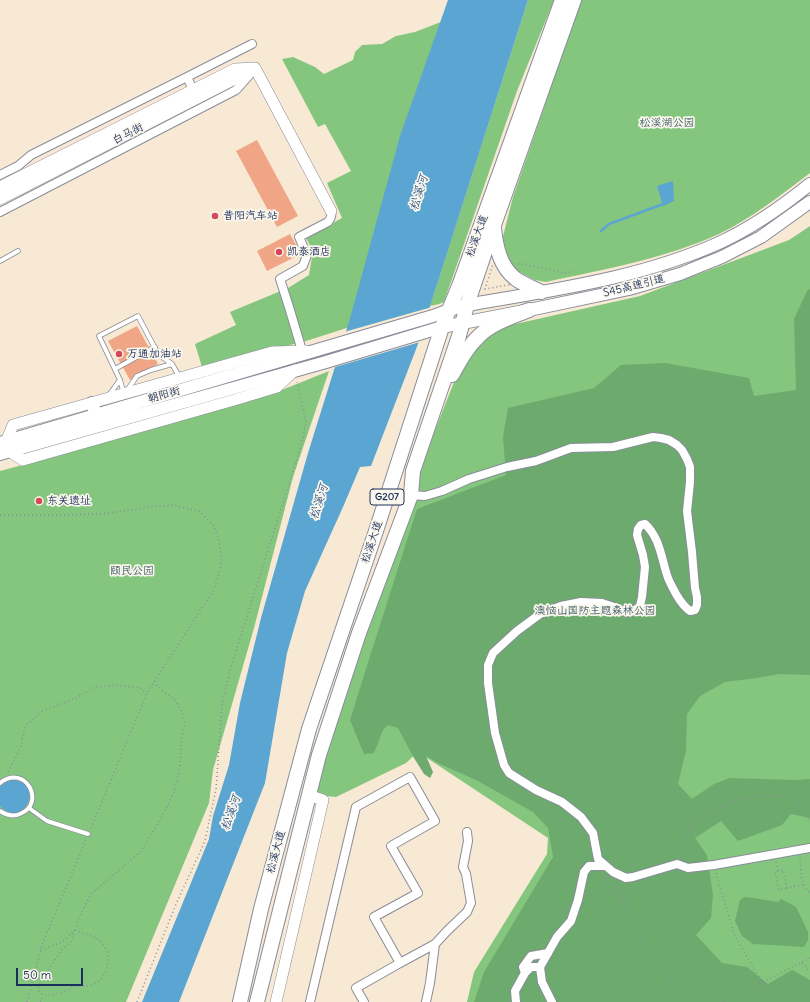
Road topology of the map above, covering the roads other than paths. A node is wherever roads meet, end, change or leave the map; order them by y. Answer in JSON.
{"nodes":[{"id":1,"x":562,"y":0,"type":"edge"},
{"id":2,"x":574,"y":0,"type":"edge"},
{"id":3,"x":252,"y":44,"type":"dead end"},
{"id":4,"x":255,"y":68,"type":"junction"},
{"id":5,"x":187,"y":77,"type":"junction"},
{"id":6,"x":193,"y":90,"type":"junction"},
{"id":7,"x":0,"y":175,"type":"edge"},
{"id":8,"x":810,"y":184,"type":"edge"},
{"id":9,"x":0,"y":188,"type":"edge"},
{"id":10,"x":0,"y":199,"type":"edge"},
{"id":11,"x":810,"y":202,"type":"edge"},
{"id":12,"x":331,"y":211,"type":"joint"},
{"id":13,"x":0,"y":212,"type":"edge"},
{"id":14,"x":494,"y":225,"type":"junction"},
{"id":15,"x":18,"y":251,"type":"dead end"},
{"id":16,"x":0,"y":261,"type":"edge"},
{"id":17,"x":541,"y":292,"type":"junction"},
{"id":18,"x":467,"y":305,"type":"junction"},
{"id":19,"x":449,"y":310,"type":"junction"},
{"id":20,"x":529,"y":310,"type":"junction"},
{"id":21,"x":433,"y":316,"type":"joint"},
{"id":22,"x":463,"y":324,"type":"junction"},
{"id":23,"x":442,"y":327,"type":"junction"},
{"id":24,"x":427,"y":332,"type":"joint"},
{"id":25,"x":155,"y":347,"type":"junction"},
{"id":26,"x":306,"y":352,"type":"junction"},
{"id":27,"x":172,"y":364,"type":"junction"},
{"id":28,"x":115,"y":369,"type":"junction"},
{"id":29,"x":295,"y":370,"type":"junction"},
{"id":30,"x":120,"y":380,"type":"junction"},
{"id":31,"x":185,"y":389,"type":"junction"},
{"id":32,"x":124,"y":394,"type":"junction"},
{"id":33,"x":106,"y":399,"type":"junction"},
{"id":34,"x":437,"y":401,"type":"junction"},
{"id":35,"x":92,"y":403,"type":"junction"},
{"id":36,"x":96,"y":415,"type":"junction"},
{"id":37,"x":4,"y":448,"type":"edge"},
{"id":38,"x":411,"y":495,"type":"junction"},
{"id":39,"x":0,"y":782,"type":"edge"},
{"id":40,"x":308,"y":795,"type":"junction"},
{"id":41,"x":29,"y":808,"type":"junction"},
{"id":42,"x":0,"y":811,"type":"edge"},
{"id":43,"x":467,"y":832,"type":"dead end"},
{"id":44,"x":88,"y":834,"type":"road end"},
{"id":45,"x":810,"y":848,"type":"edge"},
{"id":46,"x":605,"y":866,"type":"junction"},
{"id":47,"x":435,"y":944,"type":"junction"},
{"id":48,"x":548,"y":953,"type":"junction"},
{"id":49,"x":400,"y":963,"type":"junction"},
{"id":50,"x":540,"y":967,"type":"junction"},
{"id":51,"x":524,"y":972,"type":"junction"},
{"id":52,"x":240,"y":1002,"type":"edge"},
{"id":53,"x":257,"y":1002,"type":"edge"},
{"id":54,"x":276,"y":1002,"type":"edge"},
{"id":55,"x":310,"y":1002,"type":"edge"},
{"id":56,"x":364,"y":1002,"type":"edge"},
{"id":57,"x":426,"y":1002,"type":"edge"},
{"id":58,"x":516,"y":1002,"type":"edge"},
{"id":59,"x":552,"y":1002,"type":"edge"}],
"edges":[{"from":1,"to":19,"type":"highway","name":"松溪大道","number":"G207"},
{"from":2,"to":14,"type":"highway","name":"松溪大道","number":"G207"},
{"from":3,"to":5,"type":"street"},
{"from":4,"to":6,"type":"street","name":"白马街"},
{"from":4,"to":10,"type":"street","name":"白马街"},
{"from":4,"to":12,"type":"street"},
{"from":4,"to":13,"type":"street"},
{"from":5,"to":6,"type":"street"},
{"from":5,"to":7,"type":"street"},
{"from":6,"to":9,"type":"street","name":"白马街"},
{"from":8,"to":17,"type":"main road","name":"S45高速引道"},
{"from":11,"to":20,"type":"main road","name":"S45高速引道"},
{"from":12,"to":26,"type":"street"},
{"from":14,"to":17,"type":"highway"},
{"from":14,"to":18,"type":"highway","name":"松溪大道","number":"G207"},
{"from":15,"to":16,"type":"lane"},
{"from":17,"to":18,"type":"main road","name":"S45高速引道"},
{"from":18,"to":19,"type":"main road","name":"S45高速引道"},
{"from":18,"to":22,"type":"highway","name":"松溪大道","number":"G207"},
{"from":19,"to":21,"type":"main road","name":"S45高速引道"},
{"from":19,"to":23,"type":"highway","name":"松溪大道","number":"G207"},
{"from":20,"to":22,"type":"main road","name":"S45高速引道"},
{"from":20,"to":34,"type":"highway"},
{"from":21,"to":26,"type":"main road","name":"朝阳街"},
{"from":22,"to":23,"type":"main road","name":"S45高速引道"},
{"from":22,"to":34,"type":"highway","name":"松溪大道","number":"G207"},
{"from":23,"to":24,"type":"main road","name":"S45高速引道"},
{"from":23,"to":52,"type":"highway","name":"松溪大道","number":"G207"},
{"from":24,"to":29,"type":"main road","name":"朝阳街"},
{"from":25,"to":27,"type":"lane"},
{"from":25,"to":28,"type":"lane"},
{"from":25,"to":28,"type":"lane"},
{"from":26,"to":31,"type":"main road","name":"朝阳街"},
{"from":27,"to":31,"type":"lane"},
{"from":27,"to":32,"type":"lane"},
{"from":28,"to":30,"type":"lane"},
{"from":29,"to":31,"type":"main road","name":"朝阳街"},
{"from":29,"to":37,"type":"street"},
{"from":30,"to":32,"type":"lane"},
{"from":30,"to":33,"type":"lane"},
{"from":31,"to":32,"type":"street"},
{"from":31,"to":36,"type":"main road","name":"朝阳街"},
{"from":31,"to":37,"type":"main road","name":"朝阳街"},
{"from":32,"to":33,"type":"street"},
{"from":33,"to":35,"type":"street"},
{"from":34,"to":38,"type":"highway","name":"松溪大道","number":"G207"},
{"from":35,"to":36,"type":"main road"},
{"from":35,"to":37,"type":"street"},
{"from":36,"to":37,"type":"main road","name":"朝阳街"},
{"from":38,"to":40,"type":"highway","name":"松溪大道","number":"G207"},
{"from":38,"to":46,"type":"street"},
{"from":39,"to":41,"type":"lane"},
{"from":40,"to":53,"type":"highway","name":"松溪大道","number":"G207"},
{"from":40,"to":54,"type":"street"},
{"from":41,"to":42,"type":"lane"},
{"from":41,"to":44,"type":"lane"},
{"from":43,"to":47,"type":"street"},
{"from":45,"to":46,"type":"street"},
{"from":46,"to":48,"type":"street"},
{"from":47,"to":49,"type":"street"},
{"from":47,"to":57,"type":"street"},
{"from":48,"to":50,"type":"street"},
{"from":48,"to":51,"type":"street"},
{"from":49,"to":55,"type":"street"},
{"from":49,"to":56,"type":"street"},
{"from":50,"to":51,"type":"street"},
{"from":50,"to":59,"type":"street"},
{"from":51,"to":58,"type":"street"}]}
